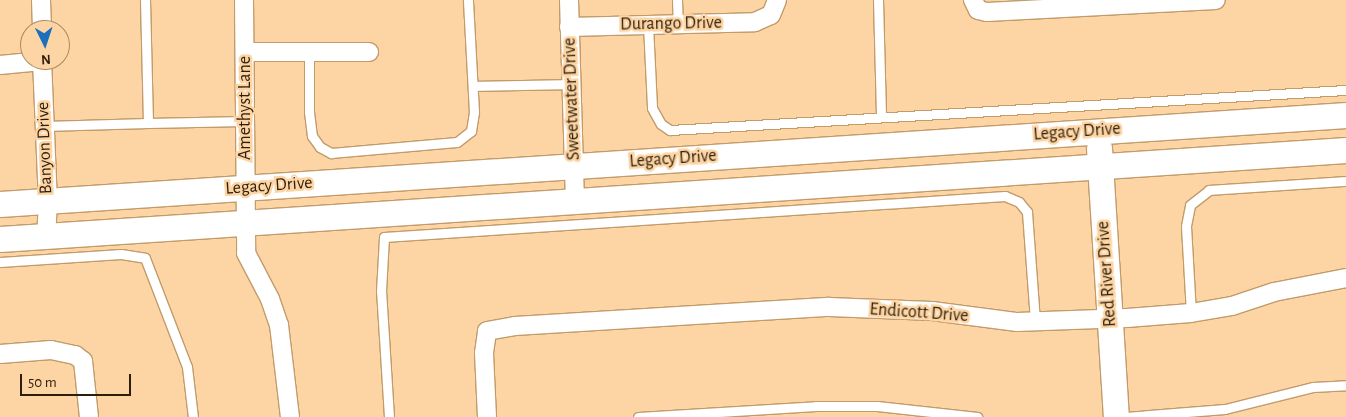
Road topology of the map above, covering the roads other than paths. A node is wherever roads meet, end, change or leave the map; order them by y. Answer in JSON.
{"nodes":[{"id":1,"x":41,"y":0,"type":"edge"},
{"id":2,"x":144,"y":0,"type":"edge"},
{"id":3,"x":244,"y":0,"type":"edge"},
{"id":4,"x":468,"y":0,"type":"edge"},
{"id":5,"x":569,"y":0,"type":"edge"},
{"id":6,"x":677,"y":0,"type":"edge"},
{"id":7,"x":878,"y":0,"type":"edge"},
{"id":8,"x":1216,"y":0,"type":"edge"},
{"id":9,"x":1168,"y":1,"type":"edge"},
{"id":10,"x":974,"y":2,"type":"edge"},
{"id":11,"x":1076,"y":4,"type":"edge"},
{"id":12,"x":774,"y":8,"type":"edge"},
{"id":13,"x":42,"y":20,"type":"edge"},
{"id":14,"x":678,"y":24,"type":"junction"},
{"id":15,"x":648,"y":25,"type":"junction"},
{"id":16,"x":569,"y":27,"type":"junction"},
{"id":17,"x":308,"y":50,"type":"junction"},
{"id":18,"x":245,"y":52,"type":"junction"},
{"id":19,"x":369,"y":52,"type":"dead end"},
{"id":20,"x":20,"y":63,"type":"edge"},
{"id":21,"x":0,"y":65,"type":"edge"},
{"id":22,"x":42,"y":70,"type":"edge"},
{"id":23,"x":570,"y":84,"type":"junction"},
{"id":24,"x":474,"y":86,"type":"junction"},
{"id":25,"x":1346,"y":90,"type":"edge"},
{"id":26,"x":1346,"y":115,"type":"edge"},
{"id":27,"x":881,"y":117,"type":"junction"},
{"id":28,"x":244,"y":121,"type":"junction"},
{"id":29,"x":148,"y":123,"type":"junction"},
{"id":30,"x":44,"y":126,"type":"junction"},
{"id":31,"x":1098,"y":131,"type":"junction"},
{"id":32,"x":1346,"y":150,"type":"edge"},
{"id":33,"x":1100,"y":164,"type":"junction"},
{"id":34,"x":574,"y":166,"type":"junction"},
{"id":35,"x":1346,"y":182,"type":"edge"},
{"id":36,"x":246,"y":187,"type":"junction"},
{"id":37,"x":575,"y":199,"type":"junction"},
{"id":38,"x":48,"y":201,"type":"junction"},
{"id":39,"x":0,"y":204,"type":"edge"},
{"id":40,"x":244,"y":222,"type":"junction"},
{"id":41,"x":46,"y":235,"type":"junction"},
{"id":42,"x":0,"y":238,"type":"edge"},
{"id":43,"x":0,"y":262,"type":"edge"},
{"id":44,"x":1346,"y":278,"type":"edge"},
{"id":45,"x":1191,"y":313,"type":"junction"},
{"id":46,"x":1111,"y":319,"type":"junction"},
{"id":47,"x":1035,"y":322,"type":"junction"},
{"id":48,"x":0,"y":354,"type":"edge"},
{"id":49,"x":1346,"y":385,"type":"edge"},
{"id":50,"x":89,"y":417,"type":"edge"},
{"id":51,"x":193,"y":417,"type":"edge"},
{"id":52,"x":290,"y":417,"type":"edge"},
{"id":53,"x":389,"y":417,"type":"edge"},
{"id":54,"x":487,"y":417,"type":"edge"},
{"id":55,"x":638,"y":417,"type":"edge"},
{"id":56,"x":977,"y":417,"type":"edge"},
{"id":57,"x":1116,"y":417,"type":"edge"},
{"id":58,"x":1125,"y":417,"type":"edge"}],
"edges":[{"from":1,"to":13,"type":"street"},
{"from":2,"to":29,"type":"lane"},
{"from":3,"to":18,"type":"street","name":"Amethyst Lane"},
{"from":4,"to":24,"type":"lane"},
{"from":5,"to":16,"type":"street","name":"Sweetwater Drive"},
{"from":6,"to":14,"type":"lane"},
{"from":7,"to":27,"type":"lane"},
{"from":8,"to":9,"type":"street"},
{"from":9,"to":11,"type":"street"},
{"from":10,"to":11,"type":"street"},
{"from":12,"to":14,"type":"street","name":"Durango Drive"},
{"from":14,"to":15,"type":"street","name":"Durango Drive"},
{"from":15,"to":16,"type":"street","name":"Durango Drive"},
{"from":15,"to":27,"type":"lane"},
{"from":16,"to":23,"type":"street","name":"Sweetwater Drive"},
{"from":17,"to":18,"type":"street"},
{"from":17,"to":19,"type":"street"},
{"from":17,"to":24,"type":"lane"},
{"from":18,"to":28,"type":"street","name":"Amethyst Lane"},
{"from":20,"to":21,"type":"street"},
{"from":22,"to":30,"type":"street","name":"Banyon Drive"},
{"from":23,"to":24,"type":"lane"},
{"from":23,"to":34,"type":"street","name":"Sweetwater Drive"},
{"from":25,"to":27,"type":"lane"},
{"from":26,"to":31,"type":"main road","name":"Legacy Drive"},
{"from":28,"to":29,"type":"lane"},
{"from":28,"to":36,"type":"street","name":"Amethyst Lane"},
{"from":29,"to":30,"type":"lane"},
{"from":30,"to":38,"type":"street","name":"Banyon Drive"},
{"from":31,"to":33,"type":"main road","name":"Red River Drive"},
{"from":31,"to":34,"type":"main road","name":"Legacy Drive"},
{"from":32,"to":33,"type":"main road","name":"Legacy Drive"},
{"from":33,"to":37,"type":"main road","name":"Legacy Drive"},
{"from":33,"to":46,"type":"main road","name":"Red River Drive"},
{"from":34,"to":36,"type":"main road","name":"Legacy Drive"},
{"from":34,"to":37,"type":"street","name":"Sweetwater Drive"},
{"from":35,"to":45,"type":"lane"},
{"from":36,"to":38,"type":"main road","name":"Legacy Drive"},
{"from":36,"to":40,"type":"street","name":"Amethyst Lane"},
{"from":37,"to":40,"type":"main road","name":"Legacy Drive"},
{"from":38,"to":39,"type":"main road","name":"Legacy Drive"},
{"from":38,"to":41,"type":"street","name":"Banyon Drive"},
{"from":40,"to":41,"type":"main road","name":"Legacy Drive"},
{"from":40,"to":52,"type":"street","name":"Amethyst Lane"},
{"from":41,"to":42,"type":"main road","name":"Legacy Drive"},
{"from":43,"to":51,"type":"lane"},
{"from":44,"to":45,"type":"street","name":"Endicott Drive"},
{"from":45,"to":46,"type":"street","name":"Endicott Drive"},
{"from":46,"to":47,"type":"street","name":"Endicott Drive"},
{"from":46,"to":57,"type":"main road","name":"Red River Drive"},
{"from":47,"to":53,"type":"lane"},
{"from":47,"to":54,"type":"street","name":"Endicott Drive"},
{"from":48,"to":50,"type":"street"},
{"from":49,"to":58,"type":"lane"},
{"from":55,"to":56,"type":"lane"}]}
